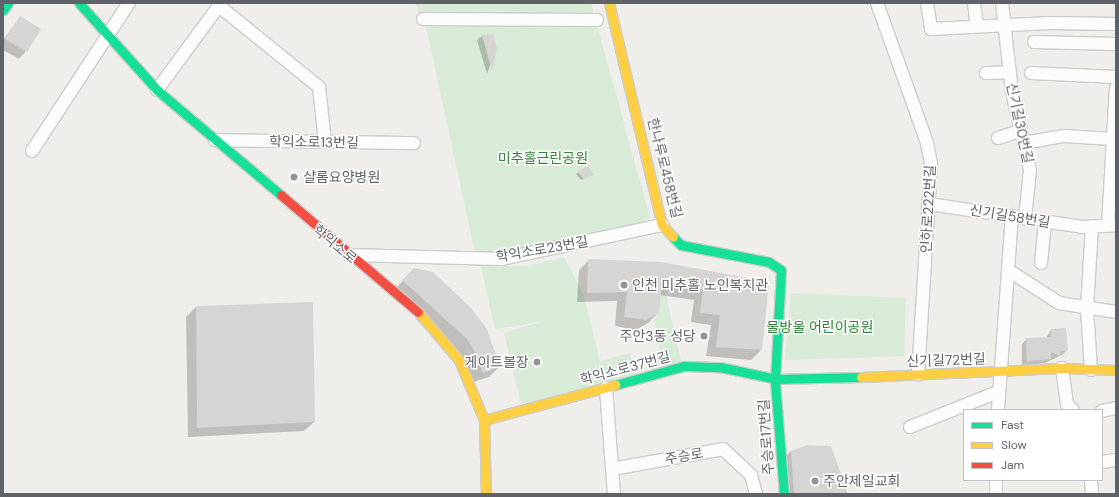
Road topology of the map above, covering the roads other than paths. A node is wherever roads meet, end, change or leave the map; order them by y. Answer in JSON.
{"nodes":[{"id":1,"x":8,"y":3,"type":"edge"},
{"id":2,"x":79,"y":3,"type":"edge"},
{"id":3,"x":130,"y":3,"type":"edge"},
{"id":4,"x":609,"y":3,"type":"edge"},
{"id":5,"x":877,"y":3,"type":"edge"},
{"id":6,"x":927,"y":3,"type":"edge"},
{"id":7,"x":974,"y":3,"type":"edge"},
{"id":8,"x":1002,"y":3,"type":"edge"},
{"id":9,"x":220,"y":4,"type":"edge"},
{"id":10,"x":3,"y":10,"type":"edge"},
{"id":11,"x":423,"y":19,"type":"dead end"},
{"id":12,"x":597,"y":20,"type":"dead end"},
{"id":13,"x":1116,"y":24,"type":"edge"},
{"id":14,"x":977,"y":26,"type":"junction"},
{"id":15,"x":1005,"y":27,"type":"junction"},
{"id":16,"x":108,"y":35,"type":"junction"},
{"id":17,"x":1034,"y":42,"type":"dead end"},
{"id":18,"x":1116,"y":44,"type":"edge"},
{"id":19,"x":1010,"y":72,"type":"junction"},
{"id":20,"x":986,"y":73,"type":"dead end"},
{"id":21,"x":1031,"y":73,"type":"dead end"},
{"id":22,"x":1116,"y":77,"type":"edge"},
{"id":23,"x":1116,"y":88,"type":"edge"},
{"id":24,"x":157,"y":90,"type":"junction"},
{"id":25,"x":1116,"y":95,"type":"edge"},
{"id":26,"x":1115,"y":123,"type":"edge"},
{"id":27,"x":1020,"y":131,"type":"junction"},
{"id":28,"x":998,"y":138,"type":"dead end"},
{"id":29,"x":1113,"y":139,"type":"junction"},
{"id":30,"x":215,"y":140,"type":"junction"},
{"id":31,"x":325,"y":142,"type":"junction"},
{"id":32,"x":414,"y":143,"type":"dead end"},
{"id":33,"x":1023,"y":143,"type":"junction"},
{"id":34,"x":32,"y":151,"type":"dead end"},
{"id":35,"x":929,"y":204,"type":"junction"},
{"id":36,"x":1012,"y":217,"type":"junction"},
{"id":37,"x":1025,"y":219,"type":"junction"},
{"id":38,"x":1045,"y":222,"type":"junction"},
{"id":39,"x":662,"y":225,"type":"junction"},
{"id":40,"x":1112,"y":225,"type":"edge"},
{"id":41,"x":1092,"y":226,"type":"junction"},
{"id":42,"x":348,"y":255,"type":"junction"},
{"id":43,"x":1041,"y":263,"type":"dead end"},
{"id":44,"x":1008,"y":270,"type":"junction"},
{"id":45,"x":1087,"y":308,"type":"junction"},
{"id":46,"x":1116,"y":312,"type":"edge"},
{"id":47,"x":1062,"y":368,"type":"junction"},
{"id":48,"x":1091,"y":370,"type":"junction"},
{"id":49,"x":1116,"y":370,"type":"edge"},
{"id":50,"x":999,"y":373,"type":"junction"},
{"id":51,"x":918,"y":375,"type":"junction"},
{"id":52,"x":776,"y":379,"type":"junction"},
{"id":53,"x":606,"y":388,"type":"junction"},
{"id":54,"x":998,"y":392,"type":"junction"},
{"id":55,"x":1116,"y":408,"type":"edge"},
{"id":56,"x":998,"y":409,"type":"edge"},
{"id":57,"x":1071,"y":409,"type":"edge"},
{"id":58,"x":1103,"y":411,"type":"edge"},
{"id":59,"x":484,"y":420,"type":"junction"},
{"id":60,"x":910,"y":428,"type":"dead end"},
{"id":61,"x":1116,"y":460,"type":"edge"},
{"id":62,"x":1103,"y":462,"type":"edge"},
{"id":63,"x":612,"y":469,"type":"junction"},
{"id":64,"x":996,"y":481,"type":"edge"},
{"id":65,"x":1091,"y":481,"type":"edge"},
{"id":66,"x":486,"y":494,"type":"edge"},
{"id":67,"x":614,"y":494,"type":"edge"},
{"id":68,"x":756,"y":494,"type":"edge"},
{"id":69,"x":784,"y":494,"type":"edge"},
{"id":70,"x":996,"y":494,"type":"edge"},
{"id":71,"x":1092,"y":494,"type":"edge"}],
"edges":[{"from":1,"to":10,"type":"street"},
{"from":2,"to":16,"type":"street","name":"학익소로"},
{"from":3,"to":16,"type":"street"},
{"from":4,"to":39,"type":"street","name":"한나루로458번길"},
{"from":5,"to":35,"type":"street","name":"인하로222번길"},
{"from":6,"to":14,"type":"street"},
{"from":7,"to":14,"type":"street"},
{"from":8,"to":15,"type":"street","name":"신기길30번길"},
{"from":9,"to":24,"type":"street"},
{"from":9,"to":31,"type":"street"},
{"from":11,"to":12,"type":"street"},
{"from":13,"to":15,"type":"street"},
{"from":14,"to":15,"type":"street"},
{"from":15,"to":19,"type":"street","name":"신기길30번길"},
{"from":16,"to":24,"type":"street","name":"학익소로"},
{"from":16,"to":34,"type":"street"},
{"from":17,"to":18,"type":"street"},
{"from":19,"to":20,"type":"street"},
{"from":19,"to":27,"type":"street","name":"신기길30번길"},
{"from":21,"to":22,"type":"street"},
{"from":23,"to":25,"type":"street"},
{"from":24,"to":30,"type":"street","name":"학익소로"},
{"from":25,"to":26,"type":"street"},
{"from":26,"to":29,"type":"street"},
{"from":27,"to":28,"type":"street"},
{"from":27,"to":33,"type":"street","name":"신기길30번길"},
{"from":29,"to":33,"type":"street"},
{"from":29,"to":40,"type":"street"},
{"from":30,"to":31,"type":"street","name":"학익소로13번길"},
{"from":30,"to":42,"type":"street","name":"학익소로"},
{"from":31,"to":32,"type":"street","name":"학익소로13번길"},
{"from":33,"to":37,"type":"street","name":"신기길30번길"},
{"from":35,"to":36,"type":"street","name":"신기길58번길"},
{"from":35,"to":51,"type":"street","name":"인하로222번길"},
{"from":36,"to":37,"type":"street","name":"신기길58번길"},
{"from":36,"to":44,"type":"street"},
{"from":37,"to":38,"type":"street","name":"신기길58번길"},
{"from":38,"to":41,"type":"street","name":"신기길58번길"},
{"from":38,"to":43,"type":"street"},
{"from":39,"to":42,"type":"street","name":"학익소로23번길"},
{"from":39,"to":52,"type":"street","name":"한나루로458번길"},
{"from":40,"to":41,"type":"street","name":"신기길58번길"},
{"from":41,"to":45,"type":"street"},
{"from":42,"to":59,"type":"street","name":"학익소로"},
{"from":44,"to":45,"type":"street"},
{"from":44,"to":50,"type":"street"},
{"from":45,"to":46,"type":"street"},
{"from":45,"to":48,"type":"street"},
{"from":47,"to":48,"type":"street","name":"신기길72번길"},
{"from":47,"to":50,"type":"street","name":"신기길72번길"},
{"from":47,"to":57,"type":"street"},
{"from":48,"to":49,"type":"street","name":"신기길72번길"},
{"from":50,"to":51,"type":"street","name":"신기길72번길"},
{"from":50,"to":54,"type":"street"},
{"from":51,"to":52,"type":"street","name":"신기길72번길"},
{"from":52,"to":53,"type":"street","name":"학익소로37번길"},
{"from":52,"to":69,"type":"street","name":"주승로17번길"},
{"from":53,"to":59,"type":"street","name":"학익소로37번길"},
{"from":53,"to":63,"type":"street"},
{"from":54,"to":56,"type":"street"},
{"from":54,"to":60,"type":"street"},
{"from":55,"to":58,"type":"street"},
{"from":59,"to":66,"type":"street","name":"학익소로"},
{"from":61,"to":62,"type":"street"},
{"from":63,"to":67,"type":"street"},
{"from":63,"to":68,"type":"street","name":"주승로"},
{"from":64,"to":70,"type":"street"},
{"from":65,"to":71,"type":"street"}]}
